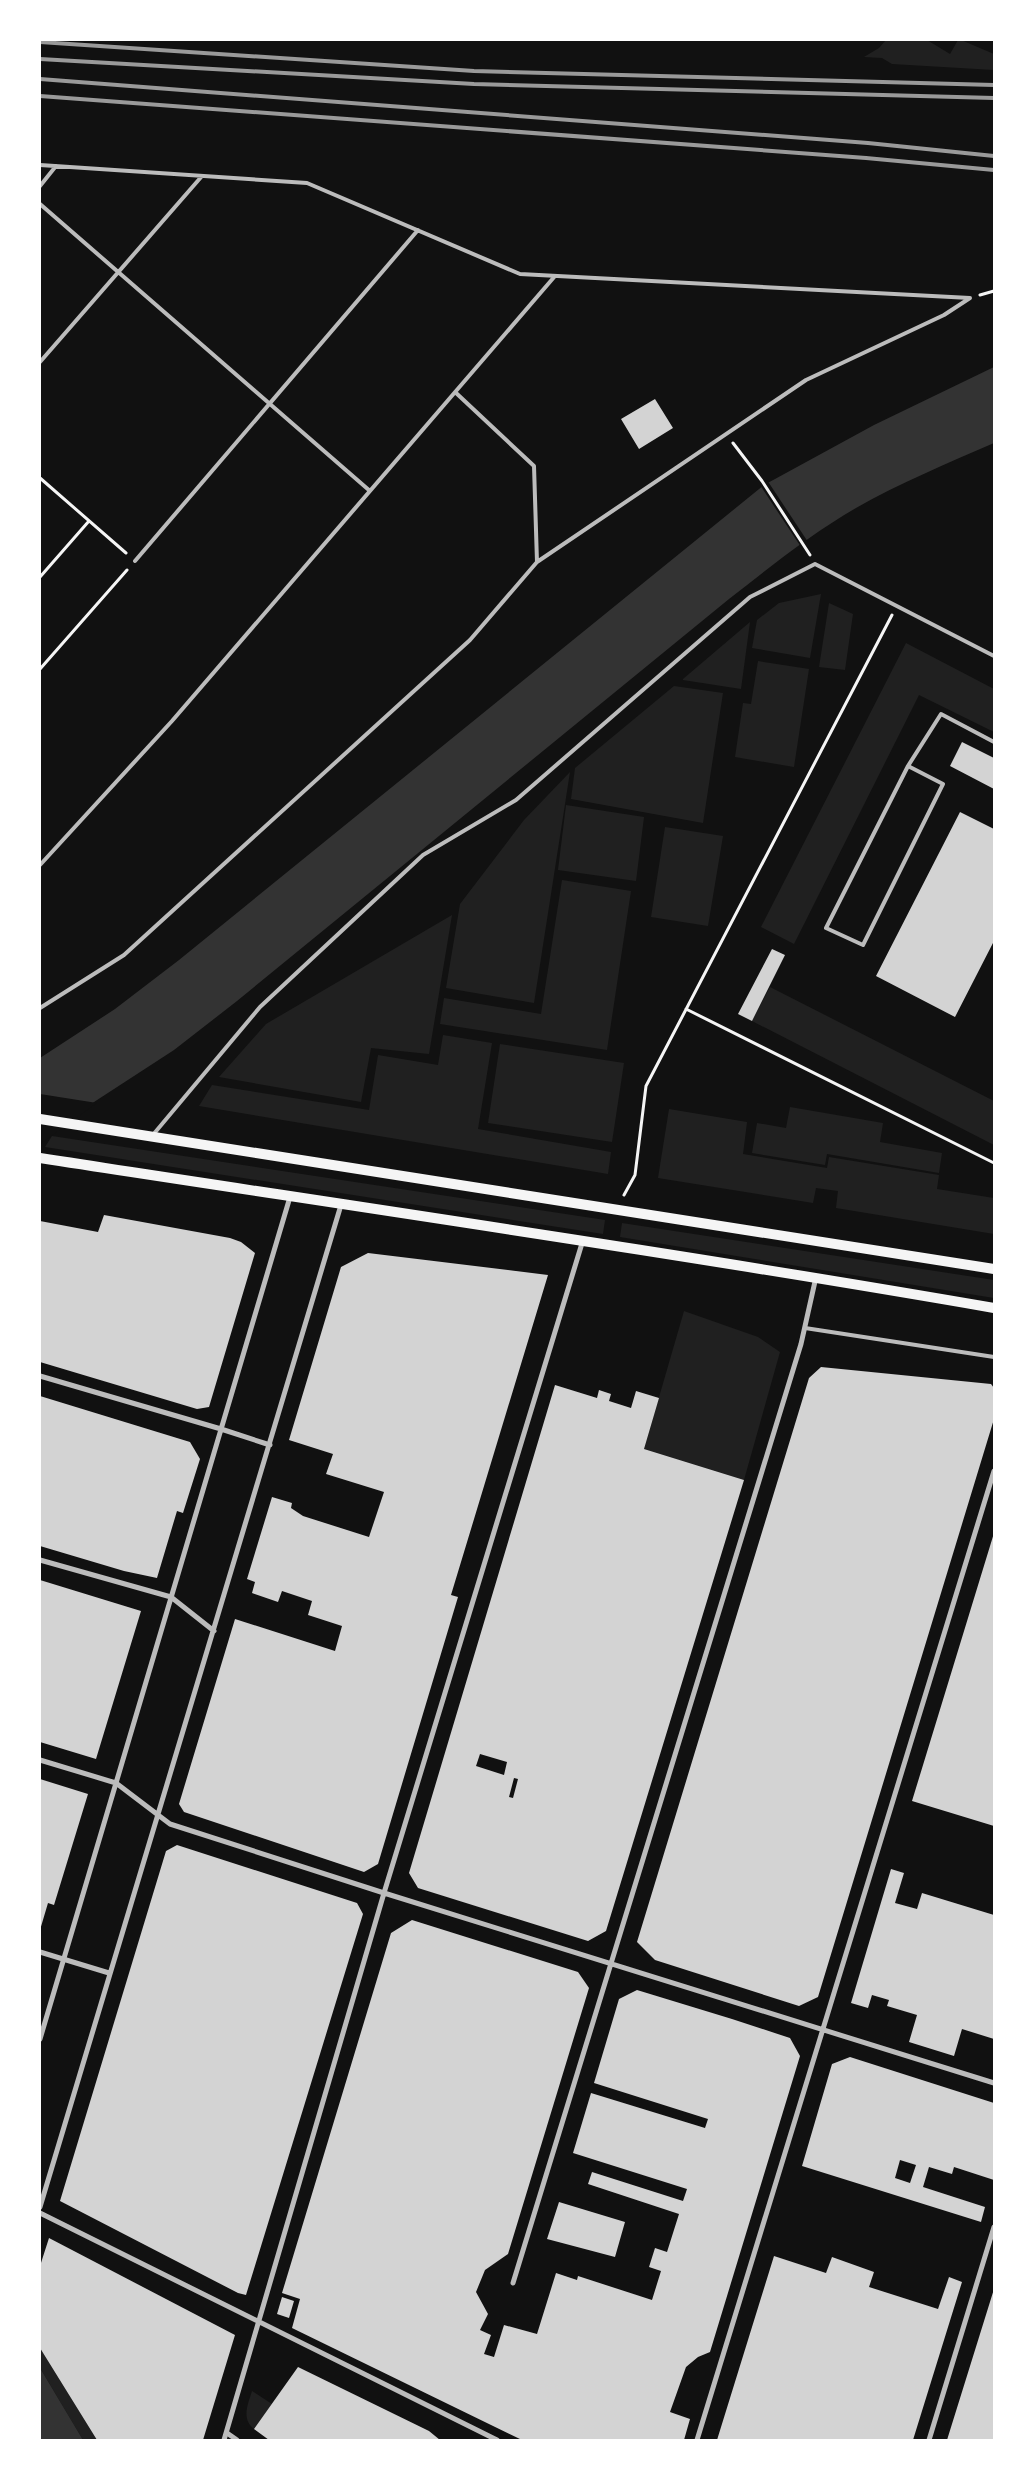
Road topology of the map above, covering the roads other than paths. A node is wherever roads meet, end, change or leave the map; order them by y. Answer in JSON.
{"nodes":[{"id":1,"x":40,"y":165,"type":"edge"},
{"id":2,"x":56,"y":166,"type":"junction"},
{"id":3,"x":202,"y":176,"type":"junction"},
{"id":4,"x":40,"y":186,"type":"edge"},
{"id":5,"x":40,"y":204,"type":"edge"},
{"id":6,"x":418,"y":230,"type":"junction"},
{"id":7,"x":118,"y":272,"type":"junction"},
{"id":8,"x":555,"y":276,"type":"junction"},
{"id":9,"x":40,"y":362,"type":"edge"},
{"id":10,"x":455,"y":392,"type":"junction"},
{"id":11,"x":268,"y":403,"type":"junction"},
{"id":12,"x":370,"y":491,"type":"junction"},
{"id":13,"x":135,"y":560,"type":"road end"},
{"id":14,"x":537,"y":562,"type":"junction"},
{"id":15,"x":994,"y":656,"type":"edge"},
{"id":16,"x":994,"y":742,"type":"edge"},
{"id":17,"x":908,"y":766,"type":"junction"},
{"id":18,"x":40,"y":865,"type":"edge"},
{"id":19,"x":40,"y":1008,"type":"edge"},
{"id":20,"x":40,"y":1119,"type":"edge"},
{"id":21,"x":151,"y":1138,"type":"junction"},
{"id":22,"x":40,"y":1158,"type":"edge"},
{"id":23,"x":290,"y":1197,"type":"junction"},
{"id":24,"x":342,"y":1205,"type":"junction"},
{"id":25,"x":583,"y":1240,"type":"junction"},
{"id":26,"x":994,"y":1269,"type":"edge"},
{"id":27,"x":816,"y":1277,"type":"junction"},
{"id":28,"x":994,"y":1308,"type":"edge"},
{"id":29,"x":805,"y":1328,"type":"junction"},
{"id":30,"x":994,"y":1358,"type":"edge"},
{"id":31,"x":40,"y":1376,"type":"edge"},
{"id":32,"x":222,"y":1429,"type":"junction"},
{"id":33,"x":270,"y":1446,"type":"junction"},
{"id":34,"x":994,"y":1471,"type":"edge"},
{"id":35,"x":40,"y":1560,"type":"edge"},
{"id":36,"x":172,"y":1597,"type":"junction"},
{"id":37,"x":214,"y":1631,"type":"junction"},
{"id":38,"x":40,"y":1760,"type":"edge"},
{"id":39,"x":116,"y":1782,"type":"junction"},
{"id":40,"x":158,"y":1815,"type":"junction"},
{"id":41,"x":384,"y":1894,"type":"junction"},
{"id":42,"x":40,"y":1952,"type":"edge"},
{"id":43,"x":64,"y":1959,"type":"junction"},
{"id":44,"x":612,"y":1964,"type":"junction"},
{"id":45,"x":109,"y":1973,"type":"junction"},
{"id":46,"x":824,"y":2028,"type":"junction"},
{"id":47,"x":40,"y":2039,"type":"edge"},
{"id":48,"x":994,"y":2083,"type":"edge"},
{"id":49,"x":40,"y":2207,"type":"edge"},
{"id":50,"x":40,"y":2213,"type":"edge"},
{"id":51,"x":994,"y":2227,"type":"edge"},
{"id":52,"x":513,"y":2283,"type":"dead end"},
{"id":53,"x":258,"y":2323,"type":"junction"},
{"id":54,"x":227,"y":2433,"type":"junction"},
{"id":55,"x":224,"y":2440,"type":"edge"},
{"id":56,"x":237,"y":2440,"type":"edge"},
{"id":57,"x":497,"y":2440,"type":"edge"},
{"id":58,"x":697,"y":2440,"type":"edge"},
{"id":59,"x":929,"y":2440,"type":"edge"}],
"edges":[{"from":1,"to":2,"type":"lane"},
{"from":2,"to":3,"type":"lane"},
{"from":2,"to":4,"type":"lane"},
{"from":3,"to":6,"type":"lane"},
{"from":3,"to":7,"type":"lane"},
{"from":5,"to":7,"type":"lane"},
{"from":6,"to":8,"type":"lane"},
{"from":6,"to":11,"type":"lane"},
{"from":7,"to":9,"type":"lane"},
{"from":7,"to":11,"type":"lane"},
{"from":8,"to":10,"type":"lane"},
{"from":8,"to":14,"type":"lane"},
{"from":10,"to":12,"type":"lane"},
{"from":10,"to":14,"type":"lane"},
{"from":11,"to":12,"type":"lane"},
{"from":11,"to":13,"type":"lane"},
{"from":12,"to":18,"type":"lane"},
{"from":14,"to":19,"type":"lane"},
{"from":15,"to":21,"type":"lane"},
{"from":16,"to":17,"type":"lane"},
{"from":17,"to":17,"type":"lane"},
{"from":20,"to":21,"type":"main road"},
{"from":21,"to":26,"type":"main road"},
{"from":22,"to":23,"type":"main road"},
{"from":23,"to":24,"type":"main road"},
{"from":23,"to":32,"type":"street"},
{"from":24,"to":25,"type":"main road"},
{"from":24,"to":33,"type":"street"},
{"from":25,"to":27,"type":"main road"},
{"from":25,"to":41,"type":"street"},
{"from":27,"to":28,"type":"main road"},
{"from":27,"to":29,"type":"street"},
{"from":29,"to":30,"type":"lane"},
{"from":29,"to":44,"type":"street"},
{"from":31,"to":32,"type":"street"},
{"from":32,"to":33,"type":"street"},
{"from":32,"to":36,"type":"street"},
{"from":33,"to":37,"type":"street"},
{"from":34,"to":46,"type":"street"},
{"from":35,"to":36,"type":"street"},
{"from":36,"to":37,"type":"street"},
{"from":36,"to":39,"type":"street"},
{"from":37,"to":40,"type":"street"},
{"from":38,"to":39,"type":"street"},
{"from":39,"to":40,"type":"street"},
{"from":39,"to":43,"type":"street"},
{"from":40,"to":41,"type":"street"},
{"from":40,"to":45,"type":"street"},
{"from":41,"to":44,"type":"street"},
{"from":41,"to":53,"type":"street"},
{"from":42,"to":43,"type":"street"},
{"from":43,"to":45,"type":"street"},
{"from":43,"to":47,"type":"street"},
{"from":44,"to":46,"type":"street"},
{"from":44,"to":52,"type":"street"},
{"from":45,"to":49,"type":"street"},
{"from":46,"to":48,"type":"street"},
{"from":46,"to":58,"type":"street"},
{"from":50,"to":53,"type":"street"},
{"from":51,"to":59,"type":"street"},
{"from":53,"to":54,"type":"street"},
{"from":53,"to":57,"type":"street"},
{"from":54,"to":55,"type":"street"},
{"from":54,"to":56,"type":"street"}]}
